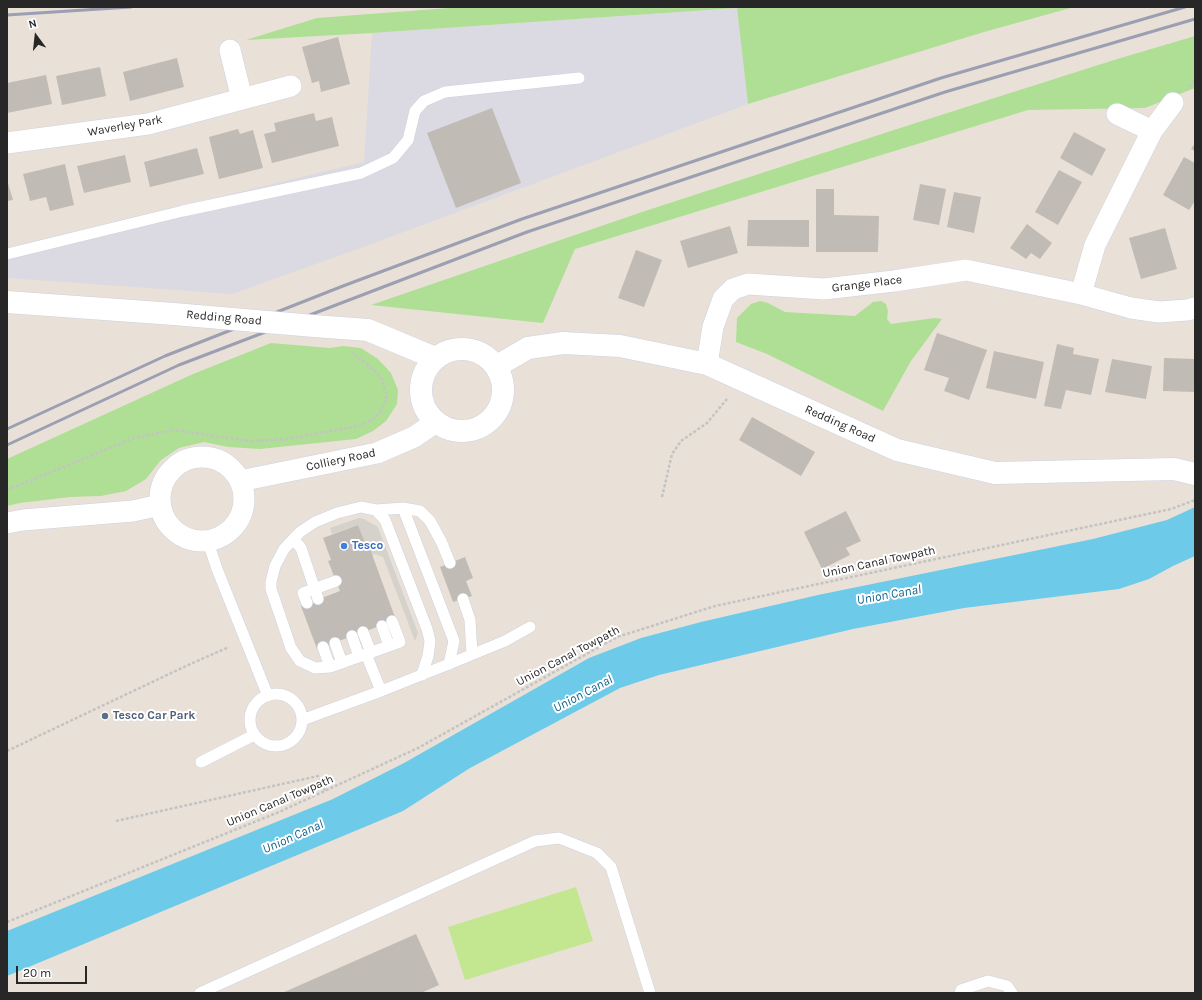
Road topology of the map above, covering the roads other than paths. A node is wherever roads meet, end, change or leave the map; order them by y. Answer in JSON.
{"nodes":[{"id":1,"x":230,"y":50,"type":"dead end"},
{"id":2,"x":579,"y":78,"type":"dead end"},
{"id":3,"x":291,"y":86,"type":"dead end"},
{"id":4,"x":242,"y":99,"type":"junction"},
{"id":5,"x":1173,"y":103,"type":"dead end"},
{"id":6,"x":1117,"y":114,"type":"dead end"},
{"id":7,"x":1152,"y":131,"type":"junction"},
{"id":8,"x":7,"y":144,"type":"edge"},
{"id":9,"x":7,"y":254,"type":"edge"},
{"id":10,"x":1081,"y":294,"type":"junction"},
{"id":11,"x":7,"y":302,"type":"edge"},
{"id":12,"x":1195,"y":308,"type":"edge"},
{"id":13,"x":435,"y":358,"type":"junction"},
{"id":14,"x":707,"y":364,"type":"junction"},
{"id":15,"x":497,"y":366,"type":"junction"},
{"id":16,"x":436,"y":422,"type":"junction"},
{"id":17,"x":1185,"y":471,"type":"edge"},
{"id":18,"x":240,"y":481,"type":"junction"},
{"id":19,"x":160,"y":505,"type":"junction"},
{"id":20,"x":403,"y":508,"type":"junction"},
{"id":21,"x":376,"y":510,"type":"junction"},
{"id":22,"x":7,"y":523,"type":"edge"},
{"id":23,"x":293,"y":539,"type":"junction"},
{"id":24,"x":208,"y":542,"type":"junction"},
{"id":25,"x":450,"y":563,"type":"dead end"},
{"id":26,"x":334,"y":585,"type":"dead end"},
{"id":27,"x":316,"y":594,"type":"junction"},
{"id":28,"x":305,"y":598,"type":"dead end"},
{"id":29,"x":463,"y":599,"type":"dead end"},
{"id":30,"x":389,"y":624,"type":"dead end"},
{"id":31,"x":530,"y":627,"type":"dead end"},
{"id":32,"x":363,"y":632,"type":"dead end"},
{"id":33,"x":352,"y":636,"type":"dead end"},
{"id":34,"x":335,"y":643,"type":"dead end"},
{"id":35,"x":323,"y":647,"type":"dead end"},
{"id":36,"x":365,"y":654,"type":"junction"},
{"id":37,"x":472,"y":654,"type":"junction"},
{"id":38,"x":342,"y":663,"type":"junction"},
{"id":39,"x":449,"y":664,"type":"junction"},
{"id":40,"x":330,"y":667,"type":"junction"},
{"id":41,"x":422,"y":675,"type":"junction"},
{"id":42,"x":380,"y":691,"type":"junction"},
{"id":43,"x":268,"y":696,"type":"junction"},
{"id":44,"x":302,"y":720,"type":"junction"},
{"id":45,"x":254,"y":735,"type":"junction"},
{"id":46,"x":201,"y":762,"type":"dead end"},
{"id":47,"x":200,"y":993,"type":"edge"},
{"id":48,"x":650,"y":993,"type":"edge"},
{"id":49,"x":960,"y":993,"type":"edge"},
{"id":50,"x":1012,"y":993,"type":"edge"}],
"edges":[{"from":1,"to":4,"type":"street"},
{"from":2,"to":9,"type":"lane"},
{"from":3,"to":4,"type":"street","name":"Waverley Park"},
{"from":4,"to":8,"type":"street","name":"Waverley Park"},
{"from":5,"to":7,"type":"street"},
{"from":6,"to":7,"type":"street"},
{"from":7,"to":10,"type":"street"},
{"from":10,"to":12,"type":"street","name":"Grange Place"},
{"from":10,"to":14,"type":"street","name":"Grange Place"},
{"from":11,"to":13,"type":"main road","name":"Redding Road","bridge":true},
{"from":13,"to":15,"type":"main road"},
{"from":13,"to":16,"type":"main road"},
{"from":14,"to":15,"type":"main road","name":"Redding Road"},
{"from":14,"to":17,"type":"main road","name":"Redding Road"},
{"from":15,"to":16,"type":"main road"},
{"from":16,"to":18,"type":"street","name":"Colliery Road"},
{"from":18,"to":19,"type":"street"},
{"from":18,"to":24,"type":"street"},
{"from":19,"to":22,"type":"street"},
{"from":19,"to":24,"type":"street"},
{"from":20,"to":21,"type":"lane"},
{"from":20,"to":25,"type":"lane"},
{"from":20,"to":39,"type":"lane"},
{"from":21,"to":23,"type":"lane"},
{"from":21,"to":41,"type":"lane"},
{"from":23,"to":27,"type":"lane"},
{"from":23,"to":40,"type":"lane"},
{"from":24,"to":43,"type":"lane"},
{"from":26,"to":27,"type":"lane"},
{"from":27,"to":28,"type":"lane"},
{"from":29,"to":37,"type":"lane"},
{"from":30,"to":36,"type":"lane"},
{"from":31,"to":37,"type":"lane"},
{"from":32,"to":36,"type":"lane"},
{"from":33,"to":36,"type":"lane"},
{"from":34,"to":38,"type":"lane"},
{"from":35,"to":40,"type":"lane"},
{"from":36,"to":38,"type":"lane"},
{"from":36,"to":42,"type":"lane"},
{"from":37,"to":39,"type":"lane"},
{"from":38,"to":40,"type":"lane"},
{"from":39,"to":41,"type":"lane"},
{"from":41,"to":42,"type":"lane"},
{"from":42,"to":44,"type":"lane"},
{"from":43,"to":44,"type":"lane"},
{"from":43,"to":45,"type":"lane"},
{"from":44,"to":45,"type":"lane"},
{"from":45,"to":46,"type":"lane"},
{"from":47,"to":48,"type":"lane"},
{"from":49,"to":50,"type":"lane"}]}
